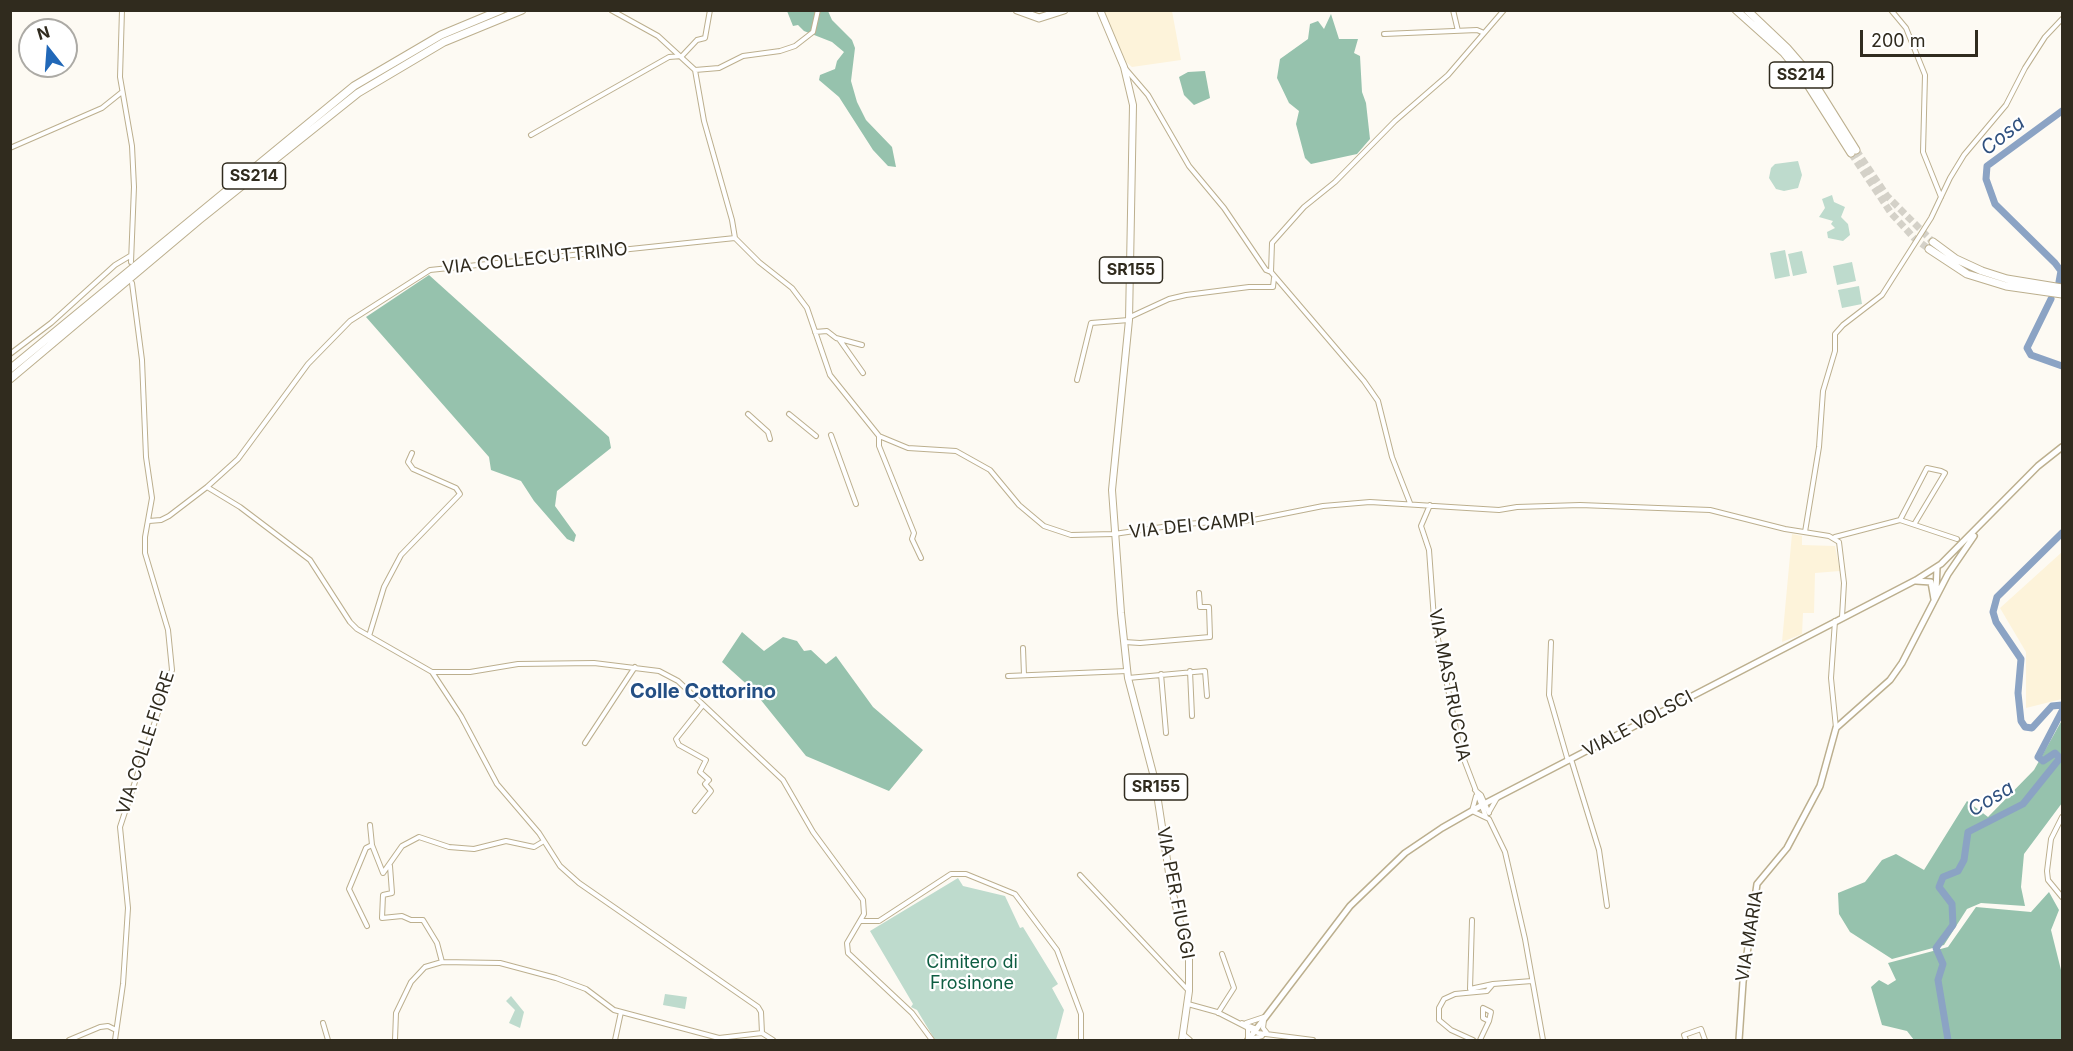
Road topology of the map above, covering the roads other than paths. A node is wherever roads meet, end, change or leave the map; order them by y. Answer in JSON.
{"nodes":[{"id":1,"x":122,"y":10,"type":"edge"},
{"id":2,"x":501,"y":10,"type":"edge"},
{"id":3,"x":522,"y":10,"type":"edge"},
{"id":4,"x":611,"y":10,"type":"edge"},
{"id":5,"x":710,"y":10,"type":"edge"},
{"id":6,"x":818,"y":10,"type":"edge"},
{"id":7,"x":1017,"y":10,"type":"edge"},
{"id":8,"x":1064,"y":10,"type":"edge"},
{"id":9,"x":1100,"y":10,"type":"edge"},
{"id":10,"x":1453,"y":10,"type":"edge"},
{"id":11,"x":1504,"y":10,"type":"edge"},
{"id":12,"x":1736,"y":10,"type":"edge"},
{"id":13,"x":1747,"y":10,"type":"edge"},
{"id":14,"x":1891,"y":10,"type":"edge"},
{"id":15,"x":2062,"y":19,"type":"edge"},
{"id":16,"x":1458,"y":31,"type":"junction"},
{"id":17,"x":1484,"y":33,"type":"junction"},
{"id":18,"x":1384,"y":34,"type":"dead end"},
{"id":19,"x":682,"y":56,"type":"junction"},
{"id":20,"x":1124,"y":67,"type":"junction"},
{"id":21,"x":695,"y":70,"type":"junction"},
{"id":22,"x":123,"y":92,"type":"junction"},
{"id":23,"x":531,"y":135,"type":"dead end"},
{"id":24,"x":10,"y":148,"type":"edge"},
{"id":25,"x":1942,"y":197,"type":"junction"},
{"id":26,"x":735,"y":238,"type":"junction"},
{"id":27,"x":130,"y":256,"type":"junction"},
{"id":28,"x":130,"y":262,"type":"dead end"},
{"id":29,"x":1271,"y":272,"type":"junction"},
{"id":30,"x":1275,"y":277,"type":"junction"},
{"id":31,"x":132,"y":283,"type":"dead end"},
{"id":32,"x":2062,"y":288,"type":"edge"},
{"id":33,"x":2062,"y":294,"type":"edge"},
{"id":34,"x":1129,"y":318,"type":"junction"},
{"id":35,"x":815,"y":332,"type":"junction"},
{"id":36,"x":839,"y":339,"type":"junction"},
{"id":37,"x":862,"y":345,"type":"dead end"},
{"id":38,"x":10,"y":354,"type":"edge"},
{"id":39,"x":10,"y":369,"type":"edge"},
{"id":40,"x":863,"y":373,"type":"dead end"},
{"id":41,"x":10,"y":379,"type":"edge"},
{"id":42,"x":1077,"y":380,"type":"dead end"},
{"id":43,"x":748,"y":414,"type":"dead end"},
{"id":44,"x":789,"y":414,"type":"dead end"},
{"id":45,"x":831,"y":435,"type":"dead end"},
{"id":46,"x":816,"y":436,"type":"dead end"},
{"id":47,"x":879,"y":436,"type":"junction"},
{"id":48,"x":770,"y":439,"type":"dead end"},
{"id":49,"x":2062,"y":447,"type":"edge"},
{"id":50,"x":412,"y":453,"type":"dead end"},
{"id":51,"x":207,"y":487,"type":"junction"},
{"id":52,"x":1410,"y":503,"type":"junction"},
{"id":53,"x":856,"y":504,"type":"dead end"},
{"id":54,"x":1430,"y":505,"type":"junction"},
{"id":55,"x":1900,"y":520,"type":"junction"},
{"id":56,"x":149,"y":521,"type":"junction"},
{"id":57,"x":1916,"y":523,"type":"junction"},
{"id":58,"x":1983,"y":523,"type":"junction"},
{"id":59,"x":1805,"y":532,"type":"junction"},
{"id":60,"x":1114,"y":534,"type":"junction"},
{"id":61,"x":1834,"y":537,"type":"junction"},
{"id":62,"x":1957,"y":539,"type":"dead end"},
{"id":63,"x":921,"y":558,"type":"dead end"},
{"id":64,"x":1937,"y":567,"type":"junction"},
{"id":65,"x":1912,"y":582,"type":"junction"},
{"id":66,"x":1940,"y":589,"type":"junction"},
{"id":67,"x":1198,"y":593,"type":"dead end"},
{"id":68,"x":1934,"y":601,"type":"junction"},
{"id":69,"x":1842,"y":617,"type":"junction"},
{"id":70,"x":1835,"y":620,"type":"junction"},
{"id":71,"x":369,"y":636,"type":"junction"},
{"id":72,"x":1123,"y":642,"type":"junction"},
{"id":73,"x":1551,"y":642,"type":"dead end"},
{"id":74,"x":1023,"y":648,"type":"dead end"},
{"id":75,"x":635,"y":667,"type":"junction"},
{"id":76,"x":1190,"y":671,"type":"junction"},
{"id":77,"x":432,"y":672,"type":"junction"},
{"id":78,"x":1161,"y":674,"type":"junction"},
{"id":79,"x":1008,"y":675,"type":"dead end"},
{"id":80,"x":1024,"y":675,"type":"junction"},
{"id":81,"x":1127,"y":675,"type":"junction"},
{"id":82,"x":1207,"y":696,"type":"dead end"},
{"id":83,"x":703,"y":705,"type":"junction"},
{"id":84,"x":1192,"y":716,"type":"dead end"},
{"id":85,"x":1836,"y":728,"type":"junction"},
{"id":86,"x":1166,"y":733,"type":"dead end"},
{"id":87,"x":585,"y":743,"type":"dead end"},
{"id":88,"x":1569,"y":760,"type":"junction"},
{"id":89,"x":1478,"y":795,"type":"junction"},
{"id":90,"x":1497,"y":797,"type":"junction"},
{"id":91,"x":1484,"y":805,"type":"junction"},
{"id":92,"x":695,"y":811,"type":"dead end"},
{"id":93,"x":1472,"y":811,"type":"junction"},
{"id":94,"x":1488,"y":816,"type":"junction"},
{"id":95,"x":2062,"y":817,"type":"edge"},
{"id":96,"x":370,"y":825,"type":"dead end"},
{"id":97,"x":544,"y":841,"type":"junction"},
{"id":98,"x":372,"y":845,"type":"junction"},
{"id":99,"x":390,"y":865,"type":"junction"},
{"id":100,"x":1080,"y":875,"type":"dead end"},
{"id":101,"x":2062,"y":897,"type":"edge"},
{"id":102,"x":1607,"y":906,"type":"dead end"},
{"id":103,"x":865,"y":911,"type":"junction"},
{"id":104,"x":1472,"y":920,"type":"dead end"},
{"id":105,"x":861,"y":921,"type":"junction"},
{"id":106,"x":869,"y":921,"type":"junction"},
{"id":107,"x":367,"y":926,"type":"dead end"},
{"id":108,"x":1222,"y":954,"type":"dead end"},
{"id":109,"x":442,"y":962,"type":"junction"},
{"id":110,"x":1532,"y":981,"type":"junction"},
{"id":111,"x":1493,"y":984,"type":"junction"},
{"id":112,"x":1189,"y":991,"type":"junction"},
{"id":113,"x":1188,"y":1004,"type":"junction"},
{"id":114,"x":621,"y":1012,"type":"junction"},
{"id":115,"x":1218,"y":1013,"type":"junction"},
{"id":116,"x":1266,"y":1016,"type":"junction"},
{"id":117,"x":1489,"y":1021,"type":"dead end"},
{"id":118,"x":322,"y":1023,"type":"dead end"},
{"id":119,"x":1246,"y":1025,"type":"junction"},
{"id":120,"x":116,"y":1030,"type":"junction"},
{"id":121,"x":1255,"y":1030,"type":"junction"},
{"id":122,"x":762,"y":1033,"type":"junction"},
{"id":123,"x":1269,"y":1034,"type":"junction"},
{"id":124,"x":745,"y":1035,"type":"junction"},
{"id":125,"x":1182,"y":1037,"type":"edge"},
{"id":126,"x":719,"y":1039,"type":"edge"},
{"id":127,"x":1248,"y":1040,"type":"edge"},
{"id":128,"x":69,"y":1041,"type":"edge"},
{"id":129,"x":115,"y":1041,"type":"edge"},
{"id":130,"x":328,"y":1041,"type":"edge"},
{"id":131,"x":395,"y":1041,"type":"edge"},
{"id":132,"x":615,"y":1041,"type":"edge"},
{"id":133,"x":746,"y":1041,"type":"edge"},
{"id":134,"x":773,"y":1041,"type":"edge"},
{"id":135,"x":932,"y":1041,"type":"edge"},
{"id":136,"x":1081,"y":1041,"type":"edge"},
{"id":137,"x":1190,"y":1041,"type":"edge"},
{"id":138,"x":1313,"y":1041,"type":"edge"},
{"id":139,"x":1473,"y":1041,"type":"edge"},
{"id":140,"x":1480,"y":1041,"type":"edge"},
{"id":141,"x":1543,"y":1041,"type":"edge"},
{"id":142,"x":1686,"y":1041,"type":"edge"},
{"id":143,"x":1705,"y":1041,"type":"edge"},
{"id":144,"x":1739,"y":1041,"type":"edge"}],
"edges":[{"from":1,"to":22,"type":"street"},
{"from":2,"to":39,"type":"highway","number":"SS214"},
{"from":3,"to":41,"type":"highway","number":"SS214"},
{"from":4,"to":19,"type":"street"},
{"from":5,"to":19,"type":"street"},
{"from":6,"to":21,"type":"street"},
{"from":7,"to":8,"type":"highway"},
{"from":9,"to":20,"type":"main road","number":"SR155"},
{"from":10,"to":16,"type":"street"},
{"from":11,"to":17,"type":"street"},
{"from":12,"to":13,"type":"highway","number":"SS214"},
{"from":14,"to":25,"type":"street"},
{"from":15,"to":25,"type":"street"},
{"from":16,"to":17,"type":"street"},
{"from":16,"to":18,"type":"street"},
{"from":17,"to":29,"type":"street"},
{"from":19,"to":21,"type":"street"},
{"from":19,"to":23,"type":"street"},
{"from":20,"to":29,"type":"street"},
{"from":20,"to":34,"type":"main road","number":"SR155"},
{"from":21,"to":26,"type":"street"},
{"from":22,"to":24,"type":"street"},
{"from":22,"to":27,"type":"street"},
{"from":25,"to":59,"type":"street"},
{"from":26,"to":35,"type":"street","name":"VIA DEI CAMPI"},
{"from":26,"to":51,"type":"street","name":"VIA COLLECUTTRINO"},
{"from":27,"to":28,"type":"street"},
{"from":27,"to":38,"type":"street"},
{"from":29,"to":30,"type":"street"},
{"from":30,"to":34,"type":"street"},
{"from":30,"to":52,"type":"street"},
{"from":31,"to":56,"type":"street","name":"VIA COLLE FIORE"},
{"from":32,"to":33,"type":"highway"},
{"from":34,"to":42,"type":"street"},
{"from":34,"to":60,"type":"main road","number":"SR155"},
{"from":35,"to":36,"type":"street"},
{"from":35,"to":47,"type":"street","name":"VIA DEI CAMPI"},
{"from":36,"to":37,"type":"street"},
{"from":36,"to":40,"type":"street"},
{"from":43,"to":48,"type":"street"},
{"from":44,"to":46,"type":"street"},
{"from":45,"to":53,"type":"street"},
{"from":47,"to":60,"type":"street","name":"VIA DEI CAMPI"},
{"from":47,"to":63,"type":"street"},
{"from":49,"to":58,"type":"main road","name":"VIALE VOLSCI"},
{"from":50,"to":71,"type":"street"},
{"from":51,"to":56,"type":"street","name":"VIA COLLECUTTRINO"},
{"from":51,"to":71,"type":"street"},
{"from":52,"to":54,"type":"street","name":"VIA DEI CAMPI"},
{"from":52,"to":60,"type":"street","name":"VIA DEI CAMPI"},
{"from":54,"to":59,"type":"street","name":"VIA DEI CAMPI"},
{"from":54,"to":89,"type":"street","name":"VIA MASTRUCCIA"},
{"from":55,"to":57,"type":"street"},
{"from":55,"to":57,"type":"street"},
{"from":55,"to":61,"type":"street"},
{"from":56,"to":120,"type":"street","name":"VIA COLLE FIORE"},
{"from":57,"to":62,"type":"street"},
{"from":58,"to":64,"type":"main road","name":"VIALE VOLSCI"},
{"from":58,"to":66,"type":"main road"},
{"from":59,"to":61,"type":"street","name":"VIA DEI CAMPI"},
{"from":60,"to":72,"type":"main road","name":"VIA PER FIUGGI","number":"SR155"},
{"from":61,"to":69,"type":"street"},
{"from":64,"to":65,"type":"main road","name":"VIALE VOLSCI"},
{"from":64,"to":66,"type":"main road"},
{"from":64,"to":68,"type":"main road"},
{"from":65,"to":68,"type":"main road"},
{"from":65,"to":69,"type":"main road","name":"VIALE VOLSCI"},
{"from":66,"to":68,"type":"main road"},
{"from":67,"to":72,"type":"street"},
{"from":68,"to":85,"type":"main road"},
{"from":69,"to":70,"type":"main road","name":"VIALE VOLSCI"},
{"from":70,"to":85,"type":"street"},
{"from":70,"to":88,"type":"main road","name":"VIALE VOLSCI"},
{"from":71,"to":77,"type":"street"},
{"from":72,"to":81,"type":"main road","name":"VIA PER FIUGGI","number":"SR155"},
{"from":73,"to":88,"type":"street"},
{"from":74,"to":80,"type":"street"},
{"from":75,"to":77,"type":"street"},
{"from":75,"to":83,"type":"street"},
{"from":75,"to":87,"type":"street"},
{"from":76,"to":78,"type":"street"},
{"from":76,"to":82,"type":"street"},
{"from":76,"to":84,"type":"street"},
{"from":77,"to":97,"type":"street"},
{"from":78,"to":81,"type":"street"},
{"from":78,"to":86,"type":"street"},
{"from":79,"to":80,"type":"street"},
{"from":80,"to":81,"type":"street"},
{"from":81,"to":112,"type":"main road","name":"VIA PER FIUGGI","number":"SR155"},
{"from":83,"to":92,"type":"street"},
{"from":83,"to":103,"type":"street"},
{"from":85,"to":144,"type":"main road","name":"VIA MARIA"},
{"from":88,"to":90,"type":"main road","name":"VIALE VOLSCI"},
{"from":88,"to":102,"type":"street"},
{"from":89,"to":90,"type":"street"},
{"from":89,"to":91,"type":"street","name":"VIA MASTRUCCIA"},
{"from":89,"to":93,"type":"street"},
{"from":90,"to":91,"type":"main road","name":"VIALE VOLSCI"},
{"from":90,"to":94,"type":"street"},
{"from":91,"to":93,"type":"main road","name":"VIALE VOLSCI"},
{"from":91,"to":94,"type":"street","name":"VIA MASTRUCCIA"},
{"from":93,"to":94,"type":"street"},
{"from":93,"to":116,"type":"main road","name":"VIALE VOLSCI"},
{"from":94,"to":110,"type":"street"},
{"from":95,"to":101,"type":"street"},
{"from":96,"to":98,"type":"street"},
{"from":97,"to":99,"type":"street"},
{"from":97,"to":122,"type":"street"},
{"from":98,"to":99,"type":"street"},
{"from":98,"to":107,"type":"street"},
{"from":99,"to":109,"type":"street"},
{"from":100,"to":112,"type":"street"},
{"from":103,"to":105,"type":"street"},
{"from":103,"to":106,"type":"street"},
{"from":104,"to":111,"type":"street"},
{"from":105,"to":106,"type":"street"},
{"from":105,"to":135,"type":"street"},
{"from":106,"to":136,"type":"street"},
{"from":108,"to":115,"type":"street"},
{"from":109,"to":114,"type":"street"},
{"from":109,"to":131,"type":"street"},
{"from":110,"to":111,"type":"street"},
{"from":110,"to":141,"type":"street"},
{"from":111,"to":139,"type":"street"},
{"from":112,"to":113,"type":"main road","name":"VIA PER FIUGGI","number":"SR155"},
{"from":113,"to":115,"type":"street"},
{"from":113,"to":125,"type":"main road","name":"VIA PER FIUGGI","number":"SR155"},
{"from":114,"to":126,"type":"street"},
{"from":114,"to":132,"type":"street"},
{"from":115,"to":119,"type":"street"},
{"from":116,"to":119,"type":"street"},
{"from":116,"to":121,"type":"main road","name":"VIALE VOLSCI"},
{"from":116,"to":123,"type":"street"},
{"from":117,"to":140,"type":"street"},
{"from":118,"to":130,"type":"street"},
{"from":119,"to":121,"type":"street"},
{"from":119,"to":127,"type":"street"},
{"from":120,"to":128,"type":"street"},
{"from":120,"to":129,"type":"street","name":"VIA COLLE FIORE"},
{"from":121,"to":123,"type":"street"},
{"from":121,"to":127,"type":"main road","name":"VIALE VOLSCI"},
{"from":122,"to":124,"type":"street"},
{"from":122,"to":134,"type":"street"},
{"from":123,"to":127,"type":"street"},
{"from":123,"to":138,"type":"street"},
{"from":124,"to":126,"type":"street"},
{"from":124,"to":133,"type":"street"},
{"from":125,"to":137,"type":"street"},
{"from":142,"to":143,"type":"street"}]}
